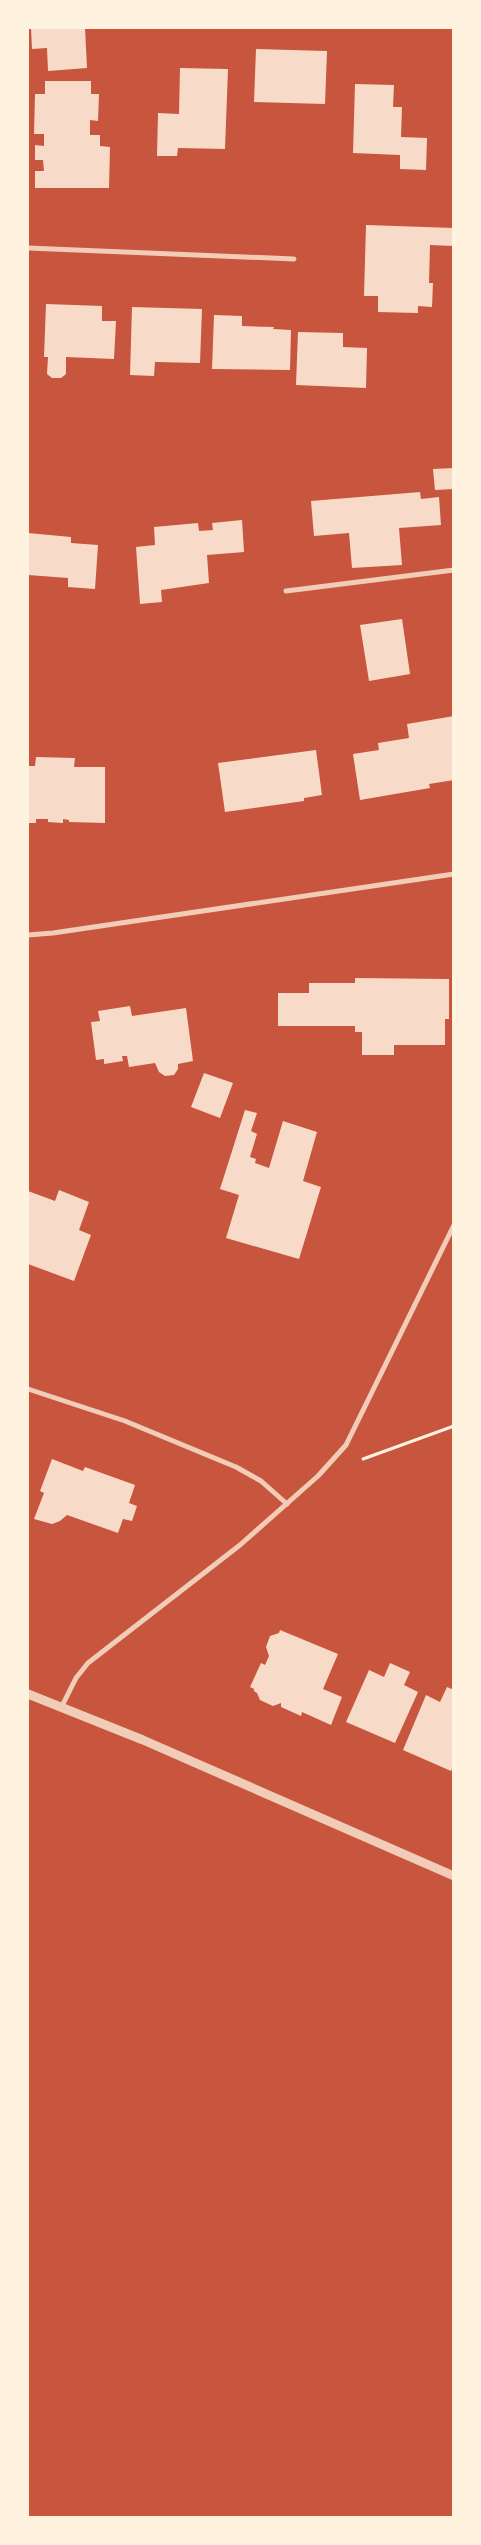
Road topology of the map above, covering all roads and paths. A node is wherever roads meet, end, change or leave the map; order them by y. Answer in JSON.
{"nodes":[{"id":1,"x":28,"y":248,"type":"edge"},
{"id":2,"x":294,"y":259,"type":"dead end"},
{"id":3,"x":454,"y":570,"type":"edge"},
{"id":4,"x":286,"y":591,"type":"dead end"},
{"id":5,"x":454,"y":874,"type":"edge"},
{"id":6,"x":28,"y":935,"type":"edge"},
{"id":7,"x":454,"y":1226,"type":"edge"},
{"id":8,"x":28,"y":1388,"type":"edge"},
{"id":9,"x":454,"y":1426,"type":"edge"},
{"id":10,"x":318,"y":1476,"type":"junction"},
{"id":11,"x":287,"y":1504,"type":"junction"},
{"id":12,"x":28,"y":1694,"type":"edge"},
{"id":13,"x":60,"y":1708,"type":"junction"},
{"id":14,"x":454,"y":1876,"type":"edge"}],
"edges":[{"from":1,"to":2,"type":"street"},
{"from":3,"to":4,"type":"street"},
{"from":5,"to":6,"type":"street"},
{"from":7,"to":10,"type":"street"},
{"from":8,"to":11,"type":"street"},
{"from":9,"to":10,"type":"path"},
{"from":10,"to":11,"type":"street"},
{"from":11,"to":13,"type":"street"},
{"from":12,"to":13,"type":"street"},
{"from":13,"to":14,"type":"street"}]}
